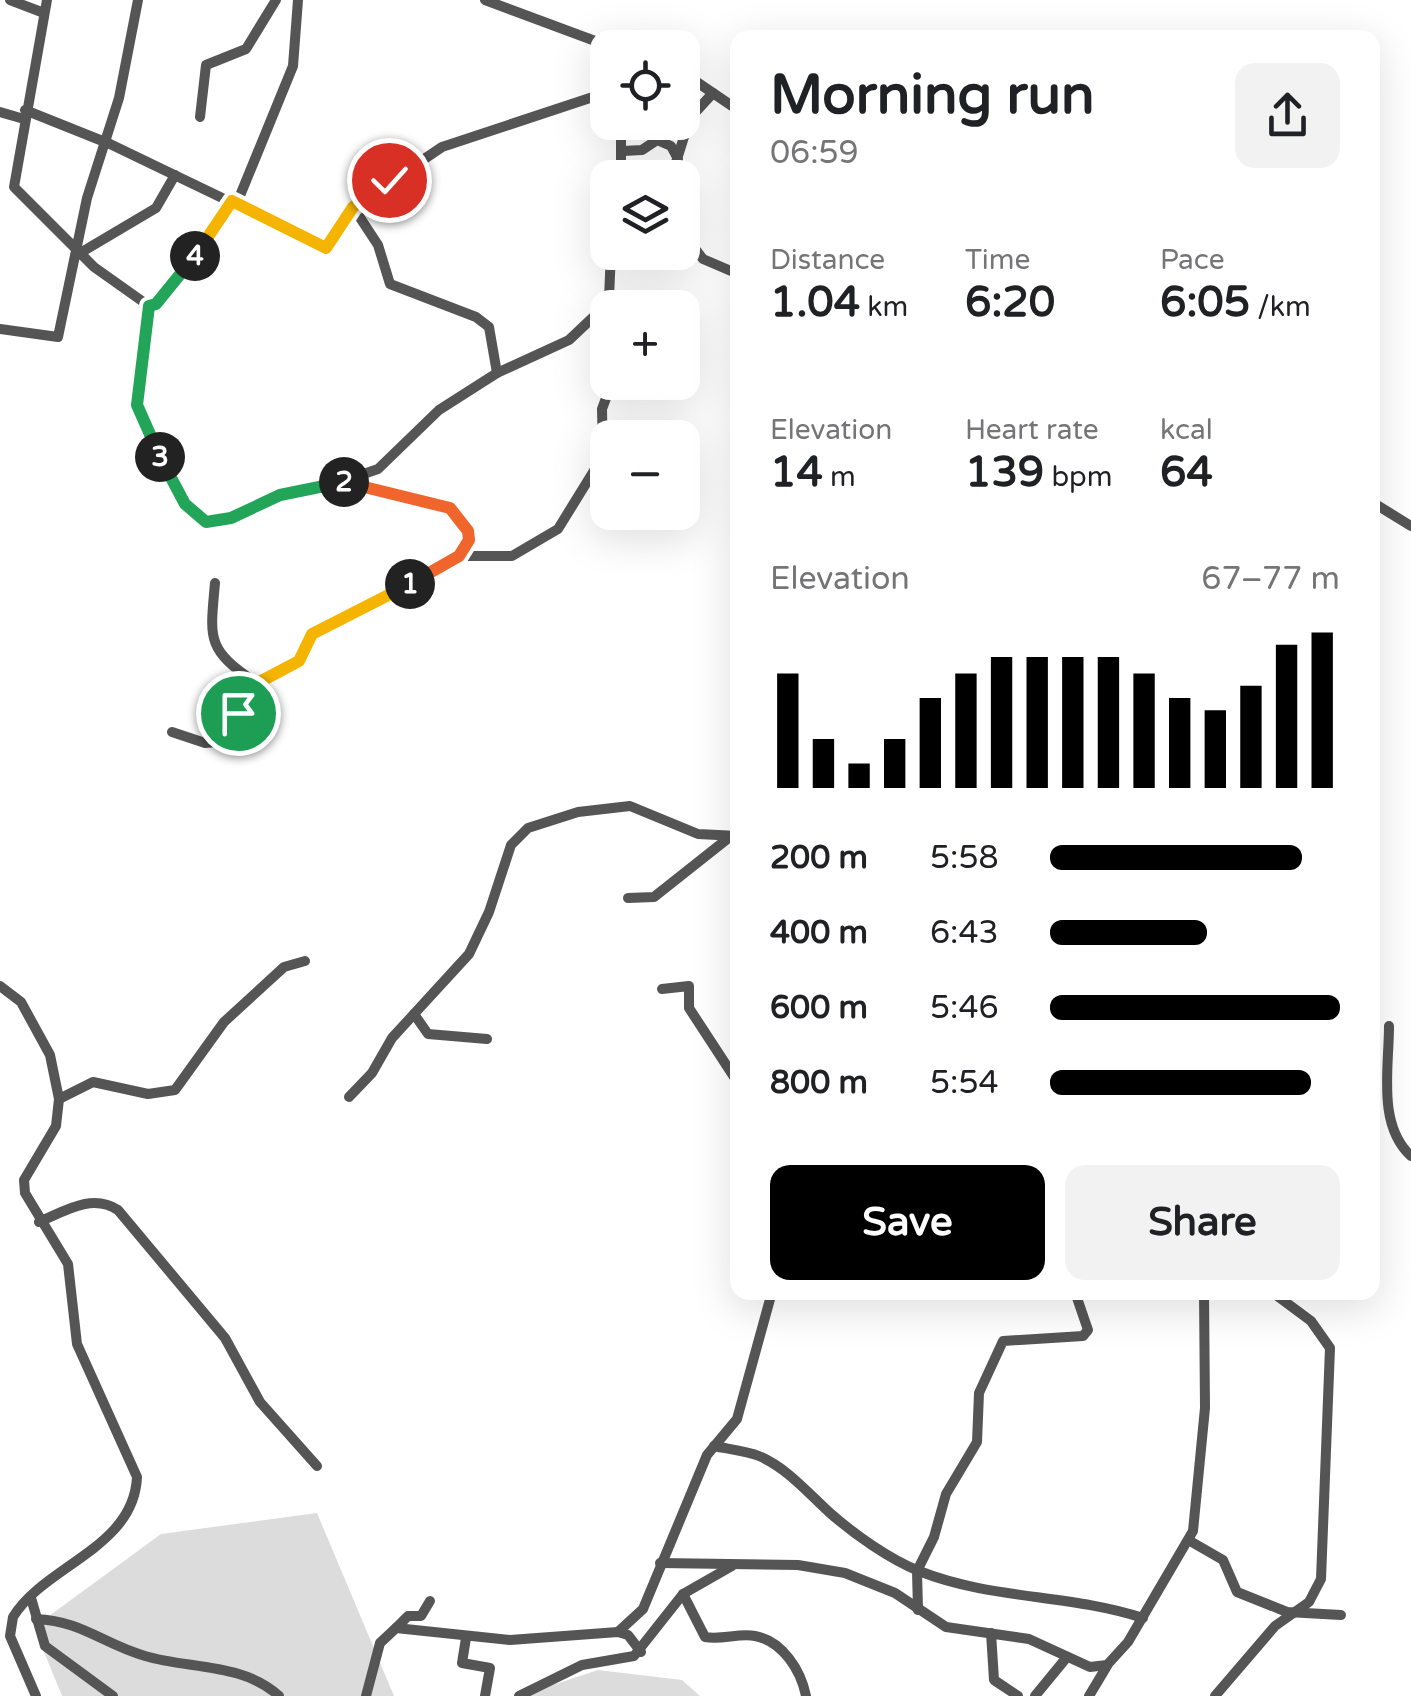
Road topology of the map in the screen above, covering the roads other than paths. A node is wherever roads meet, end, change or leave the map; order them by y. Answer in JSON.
{"nodes":[{"id":1,"x":10,"y":0,"type":"edge"},
{"id":2,"x":47,"y":0,"type":"edge"},
{"id":3,"x":138,"y":0,"type":"edge"},
{"id":4,"x":276,"y":0,"type":"edge"},
{"id":5,"x":298,"y":0,"type":"edge"},
{"id":6,"x":486,"y":0,"type":"edge"},
{"id":7,"x":44,"y":13,"type":"junction"},
{"id":8,"x":590,"y":39,"type":"edge"},
{"id":9,"x":700,"y":84,"type":"edge"},
{"id":10,"x":714,"y":93,"type":"junction"},
{"id":11,"x":590,"y":98,"type":"edge"},
{"id":12,"x":730,"y":104,"type":"edge"},
{"id":13,"x":0,"y":112,"type":"edge"},
{"id":14,"x":24,"y":114,"type":"junction"},
{"id":15,"x":200,"y":117,"type":"dead end"},
{"id":16,"x":622,"y":140,"type":"edge"},
{"id":17,"x":106,"y":143,"type":"junction"},
{"id":18,"x":623,"y":151,"type":"junction"},
{"id":19,"x":678,"y":159,"type":"joint"},
{"id":20,"x":622,"y":160,"type":"edge"},
{"id":21,"x":175,"y":176,"type":"junction"},
{"id":22,"x":235,"y":202,"type":"junction"},
{"id":23,"x":353,"y":207,"type":"junction"},
{"id":24,"x":77,"y":253,"type":"junction"},
{"id":25,"x":700,"y":256,"type":"edge"},
{"id":26,"x":730,"y":271,"type":"edge"},
{"id":27,"x":149,"y":306,"type":"junction"},
{"id":28,"x":590,"y":320,"type":"edge"},
{"id":29,"x":0,"y":329,"type":"edge"},
{"id":30,"x":496,"y":373,"type":"junction"},
{"id":31,"x":605,"y":400,"type":"edge"},
{"id":32,"x":350,"y":480,"type":"junction"},
{"id":33,"x":1380,"y":507,"type":"edge"},
{"id":34,"x":1411,"y":526,"type":"edge"},
{"id":35,"x":459,"y":556,"type":"junction"},
{"id":36,"x":215,"y":583,"type":"dead end"},
{"id":37,"x":255,"y":682,"type":"junction"},
{"id":38,"x":172,"y":732,"type":"dead end"},
{"id":39,"x":730,"y":836,"type":"edge"},
{"id":40,"x":730,"y":840,"type":"edge"},
{"id":41,"x":628,"y":898,"type":"dead end"},
{"id":42,"x":304,"y":961,"type":"dead end"},
{"id":43,"x":0,"y":986,"type":"edge"},
{"id":44,"x":662,"y":989,"type":"dead end"},
{"id":45,"x":414,"y":1014,"type":"junction"},
{"id":46,"x":1389,"y":1026,"type":"dead end"},
{"id":47,"x":488,"y":1039,"type":"dead end"},
{"id":48,"x":730,"y":1071,"type":"edge"},
{"id":49,"x":349,"y":1097,"type":"dead end"},
{"id":50,"x":58,"y":1099,"type":"junction"},
{"id":51,"x":1411,"y":1156,"type":"edge"},
{"id":52,"x":39,"y":1222,"type":"junction"},
{"id":53,"x":770,"y":1300,"type":"edge"},
{"id":54,"x":1077,"y":1300,"type":"edge"},
{"id":55,"x":1204,"y":1300,"type":"edge"},
{"id":56,"x":1282,"y":1300,"type":"edge"},
{"id":57,"x":714,"y":1446,"type":"junction"},
{"id":58,"x":318,"y":1466,"type":"dead end"},
{"id":59,"x":1190,"y":1541,"type":"junction"},
{"id":60,"x":660,"y":1563,"type":"junction"},
{"id":61,"x":736,"y":1564,"type":"junction"},
{"id":62,"x":917,"y":1570,"type":"junction"},
{"id":63,"x":683,"y":1594,"type":"junction"},
{"id":64,"x":31,"y":1598,"type":"junction"},
{"id":65,"x":430,"y":1601,"type":"dead end"},
{"id":66,"x":918,"y":1610,"type":"junction"},
{"id":67,"x":1291,"y":1613,"type":"junction"},
{"id":68,"x":1341,"y":1615,"type":"dead end"},
{"id":69,"x":1143,"y":1618,"type":"junction"},
{"id":70,"x":36,"y":1619,"type":"junction"},
{"id":71,"x":396,"y":1628,"type":"junction"},
{"id":72,"x":618,"y":1632,"type":"junction"},
{"id":73,"x":991,"y":1633,"type":"junction"},
{"id":74,"x":466,"y":1638,"type":"junction"},
{"id":75,"x":641,"y":1652,"type":"junction"},
{"id":76,"x":1067,"y":1657,"type":"junction"},
{"id":77,"x":1107,"y":1665,"type":"junction"},
{"id":78,"x":36,"y":1696,"type":"edge"},
{"id":79,"x":113,"y":1696,"type":"edge"},
{"id":80,"x":279,"y":1696,"type":"edge"},
{"id":81,"x":366,"y":1696,"type":"edge"},
{"id":82,"x":485,"y":1696,"type":"edge"},
{"id":83,"x":519,"y":1696,"type":"edge"},
{"id":84,"x":806,"y":1696,"type":"edge"},
{"id":85,"x":1018,"y":1696,"type":"edge"},
{"id":86,"x":1035,"y":1696,"type":"edge"},
{"id":87,"x":1089,"y":1696,"type":"edge"},
{"id":88,"x":1214,"y":1696,"type":"edge"}],
"edges":[{"from":1,"to":7,"type":"street"},
{"from":2,"to":7,"type":"street"},
{"from":3,"to":17,"type":"street"},
{"from":4,"to":15,"type":"street"},
{"from":5,"to":22,"type":"street"},
{"from":6,"to":8,"type":"street"},
{"from":7,"to":14,"type":"street"},
{"from":9,"to":10,"type":"street"},
{"from":10,"to":12,"type":"street"},
{"from":10,"to":19,"type":"street"},
{"from":11,"to":23,"type":"street"},
{"from":13,"to":14,"type":"street"},
{"from":14,"to":17,"type":"street"},
{"from":14,"to":24,"type":"street"},
{"from":16,"to":18,"type":"street"},
{"from":17,"to":21,"type":"street"},
{"from":17,"to":24,"type":"street"},
{"from":18,"to":19,"type":"street"},
{"from":18,"to":20,"type":"street"},
{"from":21,"to":22,"type":"street"},
{"from":21,"to":24,"type":"street"},
{"from":22,"to":23,"type":"street"},
{"from":22,"to":27,"type":"street"},
{"from":23,"to":30,"type":"street"},
{"from":24,"to":27,"type":"street"},
{"from":24,"to":29,"type":"street"},
{"from":25,"to":26,"type":"street"},
{"from":27,"to":32,"type":"street"},
{"from":28,"to":30,"type":"street"},
{"from":30,"to":32,"type":"street"},
{"from":31,"to":35,"type":"street"},
{"from":32,"to":35,"type":"street"},
{"from":33,"to":34,"type":"street"},
{"from":35,"to":37,"type":"street"},
{"from":36,"to":37,"type":"street"},
{"from":37,"to":38,"type":"street"},
{"from":39,"to":45,"type":"street"},
{"from":40,"to":41,"type":"street"},
{"from":42,"to":50,"type":"street"},
{"from":43,"to":50,"type":"street"},
{"from":44,"to":48,"type":"street"},
{"from":45,"to":47,"type":"street"},
{"from":45,"to":49,"type":"street"},
{"from":46,"to":51,"type":"street"},
{"from":50,"to":52,"type":"street"},
{"from":52,"to":58,"type":"street"},
{"from":52,"to":64,"type":"street"},
{"from":53,"to":57,"type":"street"},
{"from":54,"to":62,"type":"street"},
{"from":55,"to":59,"type":"street"},
{"from":56,"to":67,"type":"street"},
{"from":57,"to":60,"type":"street"},
{"from":57,"to":62,"type":"street"},
{"from":59,"to":67,"type":"street"},
{"from":59,"to":69,"type":"street"},
{"from":60,"to":61,"type":"street"},
{"from":60,"to":72,"type":"street"},
{"from":61,"to":63,"type":"street"},
{"from":61,"to":66,"type":"street"},
{"from":62,"to":66,"type":"street"},
{"from":62,"to":69,"type":"street"},
{"from":63,"to":75,"type":"street"},
{"from":63,"to":84,"type":"street"},
{"from":64,"to":70,"type":"street"},
{"from":64,"to":78,"type":"street"},
{"from":65,"to":71,"type":"street"},
{"from":66,"to":73,"type":"street"},
{"from":67,"to":68,"type":"street"},
{"from":67,"to":88,"type":"street"},
{"from":69,"to":77,"type":"street"},
{"from":70,"to":79,"type":"street"},
{"from":70,"to":80,"type":"street"},
{"from":71,"to":74,"type":"street"},
{"from":71,"to":81,"type":"street"},
{"from":72,"to":74,"type":"street"},
{"from":72,"to":75,"type":"street"},
{"from":73,"to":76,"type":"street"},
{"from":73,"to":85,"type":"street"},
{"from":74,"to":82,"type":"street"},
{"from":75,"to":83,"type":"street"},
{"from":76,"to":77,"type":"street"},
{"from":76,"to":86,"type":"street"},
{"from":77,"to":87,"type":"street"}]}
